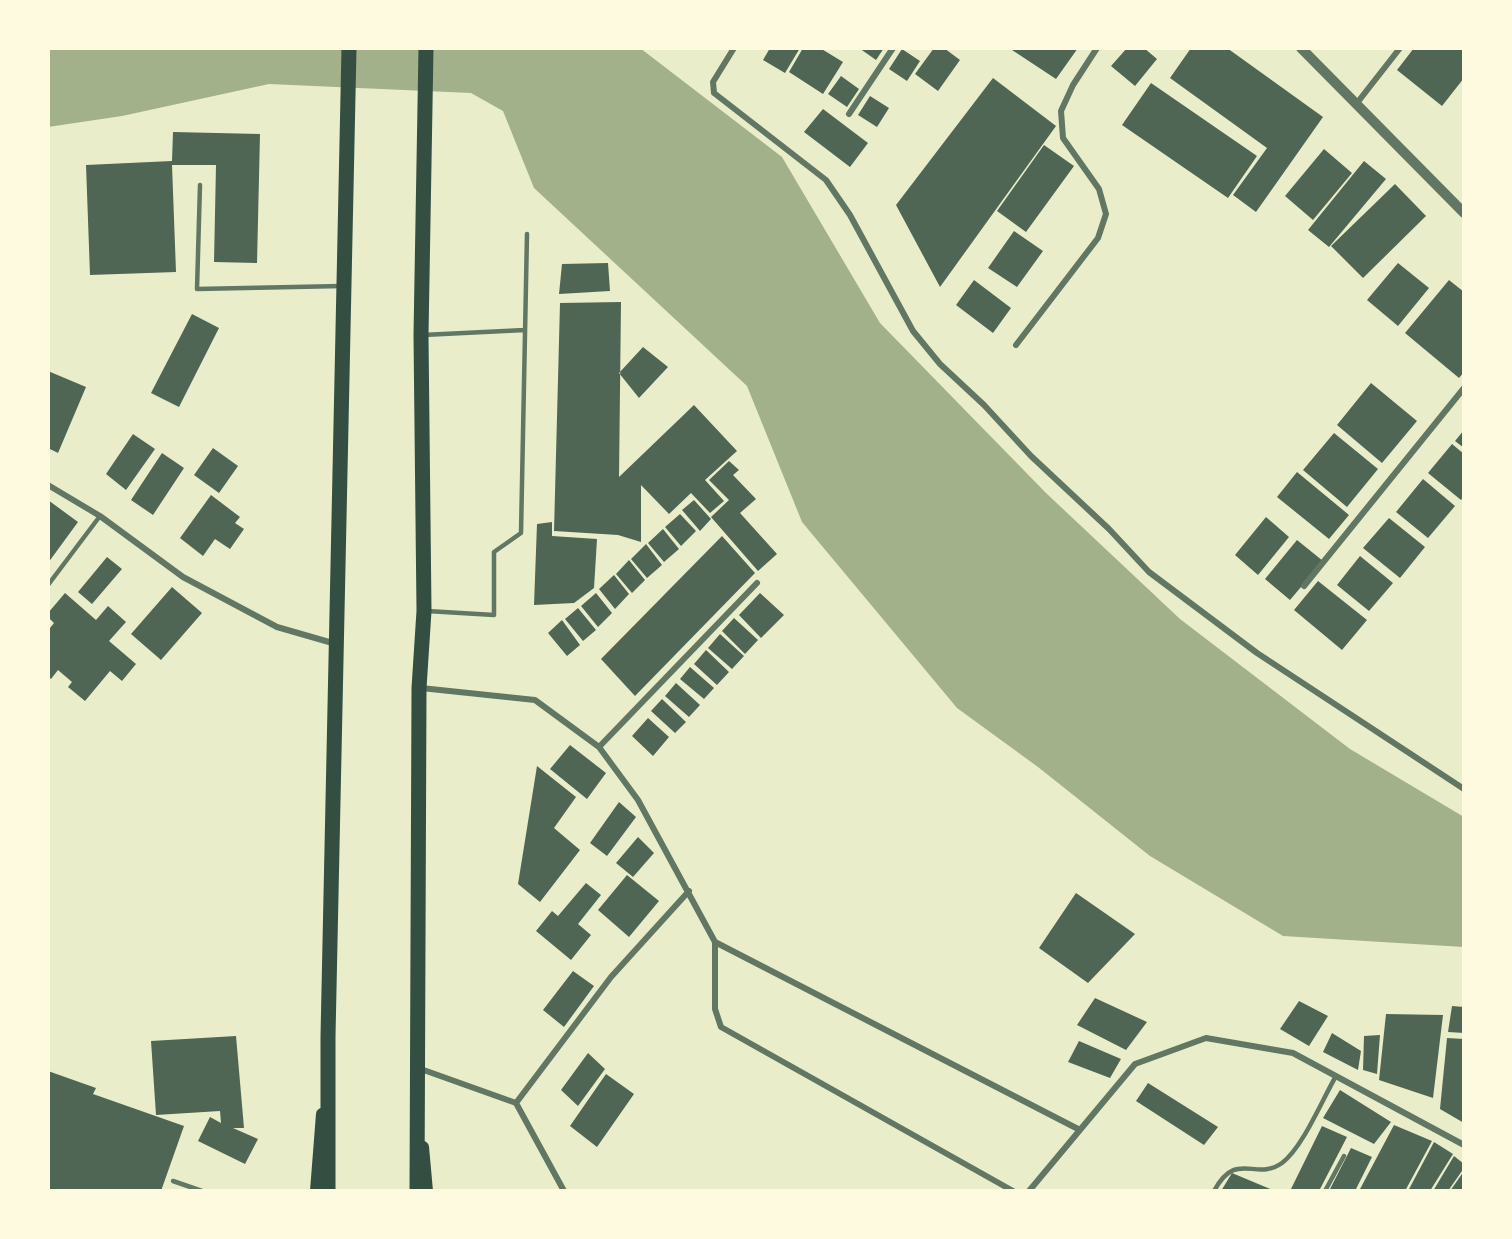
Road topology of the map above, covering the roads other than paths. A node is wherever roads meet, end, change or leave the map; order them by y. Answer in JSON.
{"nodes":[{"id":1,"x":349,"y":48,"type":"edge"},
{"id":2,"x":426,"y":48,"type":"edge"},
{"id":3,"x":734,"y":48,"type":"edge"},
{"id":4,"x":893,"y":48,"type":"edge"},
{"id":5,"x":1097,"y":48,"type":"edge"},
{"id":6,"x":1301,"y":48,"type":"edge"},
{"id":7,"x":1400,"y":48,"type":"edge"},
{"id":8,"x":1357,"y":103,"type":"junction"},
{"id":9,"x":849,"y":114,"type":"dead end"},
{"id":10,"x":200,"y":185,"type":"dead end"},
{"id":11,"x":1464,"y":213,"type":"edge"},
{"id":12,"x":527,"y":234,"type":"dead end"},
{"id":13,"x":344,"y":286,"type":"junction"},
{"id":14,"x":525,"y":330,"type":"junction"},
{"id":15,"x":422,"y":335,"type":"junction"},
{"id":16,"x":1016,"y":345,"type":"dead end"},
{"id":17,"x":1464,"y":388,"type":"edge"},
{"id":18,"x":48,"y":485,"type":"edge"},
{"id":19,"x":100,"y":516,"type":"junction"},
{"id":20,"x":757,"y":583,"type":"dead end"},
{"id":21,"x":48,"y":585,"type":"edge"},
{"id":22,"x":1304,"y":586,"type":"dead end"},
{"id":23,"x":424,"y":611,"type":"junction"},
{"id":24,"x":337,"y":644,"type":"junction"},
{"id":25,"x":419,"y":688,"type":"junction"},
{"id":26,"x":599,"y":747,"type":"junction"},
{"id":27,"x":1464,"y":789,"type":"edge"},
{"id":28,"x":689,"y":891,"type":"junction"},
{"id":29,"x":715,"y":942,"type":"junction"},
{"id":30,"x":328,"y":1036,"type":"junction"},
{"id":31,"x":417,"y":1068,"type":"junction"},
{"id":32,"x":1336,"y":1076,"type":"junction"},
{"id":33,"x":516,"y":1103,"type":"junction"},
{"id":34,"x":1080,"y":1130,"type":"junction"},
{"id":35,"x":1464,"y":1145,"type":"edge"},
{"id":36,"x":1344,"y":1156,"type":"dead end"},
{"id":37,"x":173,"y":1181,"type":"dead end"},
{"id":38,"x":202,"y":1191,"type":"edge"},
{"id":39,"x":315,"y":1191,"type":"edge"},
{"id":40,"x":328,"y":1191,"type":"edge"},
{"id":41,"x":417,"y":1191,"type":"edge"},
{"id":42,"x":427,"y":1191,"type":"edge"},
{"id":43,"x":564,"y":1191,"type":"edge"},
{"id":44,"x":1012,"y":1191,"type":"edge"},
{"id":45,"x":1029,"y":1191,"type":"edge"},
{"id":46,"x":1214,"y":1191,"type":"edge"},
{"id":47,"x":1325,"y":1191,"type":"edge"}],
"edges":[{"from":1,"to":13,"type":"main road"},
{"from":2,"to":15,"type":"main road"},
{"from":3,"to":27,"type":"street"},
{"from":4,"to":9,"type":"street"},
{"from":5,"to":16,"type":"street"},
{"from":6,"to":8,"type":"street"},
{"from":7,"to":8,"type":"street"},
{"from":8,"to":11,"type":"street"},
{"from":10,"to":13,"type":"lane"},
{"from":12,"to":14,"type":"lane"},
{"from":13,"to":24,"type":"main road"},
{"from":14,"to":15,"type":"lane"},
{"from":14,"to":23,"type":"lane"},
{"from":15,"to":23,"type":"main road"},
{"from":17,"to":22,"type":"street"},
{"from":18,"to":19,"type":"street"},
{"from":19,"to":21,"type":"lane"},
{"from":19,"to":24,"type":"street"},
{"from":20,"to":26,"type":"street"},
{"from":23,"to":25,"type":"main road"},
{"from":24,"to":30,"type":"main road"},
{"from":25,"to":26,"type":"street"},
{"from":25,"to":31,"type":"main road"},
{"from":26,"to":28,"type":"street"},
{"from":28,"to":29,"type":"street"},
{"from":28,"to":33,"type":"street"},
{"from":29,"to":34,"type":"street"},
{"from":29,"to":44,"type":"street"},
{"from":30,"to":39,"type":"main road"},
{"from":30,"to":40,"type":"main road"},
{"from":31,"to":33,"type":"street"},
{"from":31,"to":41,"type":"main road"},
{"from":31,"to":42,"type":"main road"},
{"from":32,"to":34,"type":"street"},
{"from":32,"to":35,"type":"street"},
{"from":32,"to":46,"type":"lane"},
{"from":33,"to":43,"type":"street"},
{"from":34,"to":45,"type":"street"},
{"from":36,"to":47,"type":"lane"},
{"from":37,"to":38,"type":"lane"}]}
